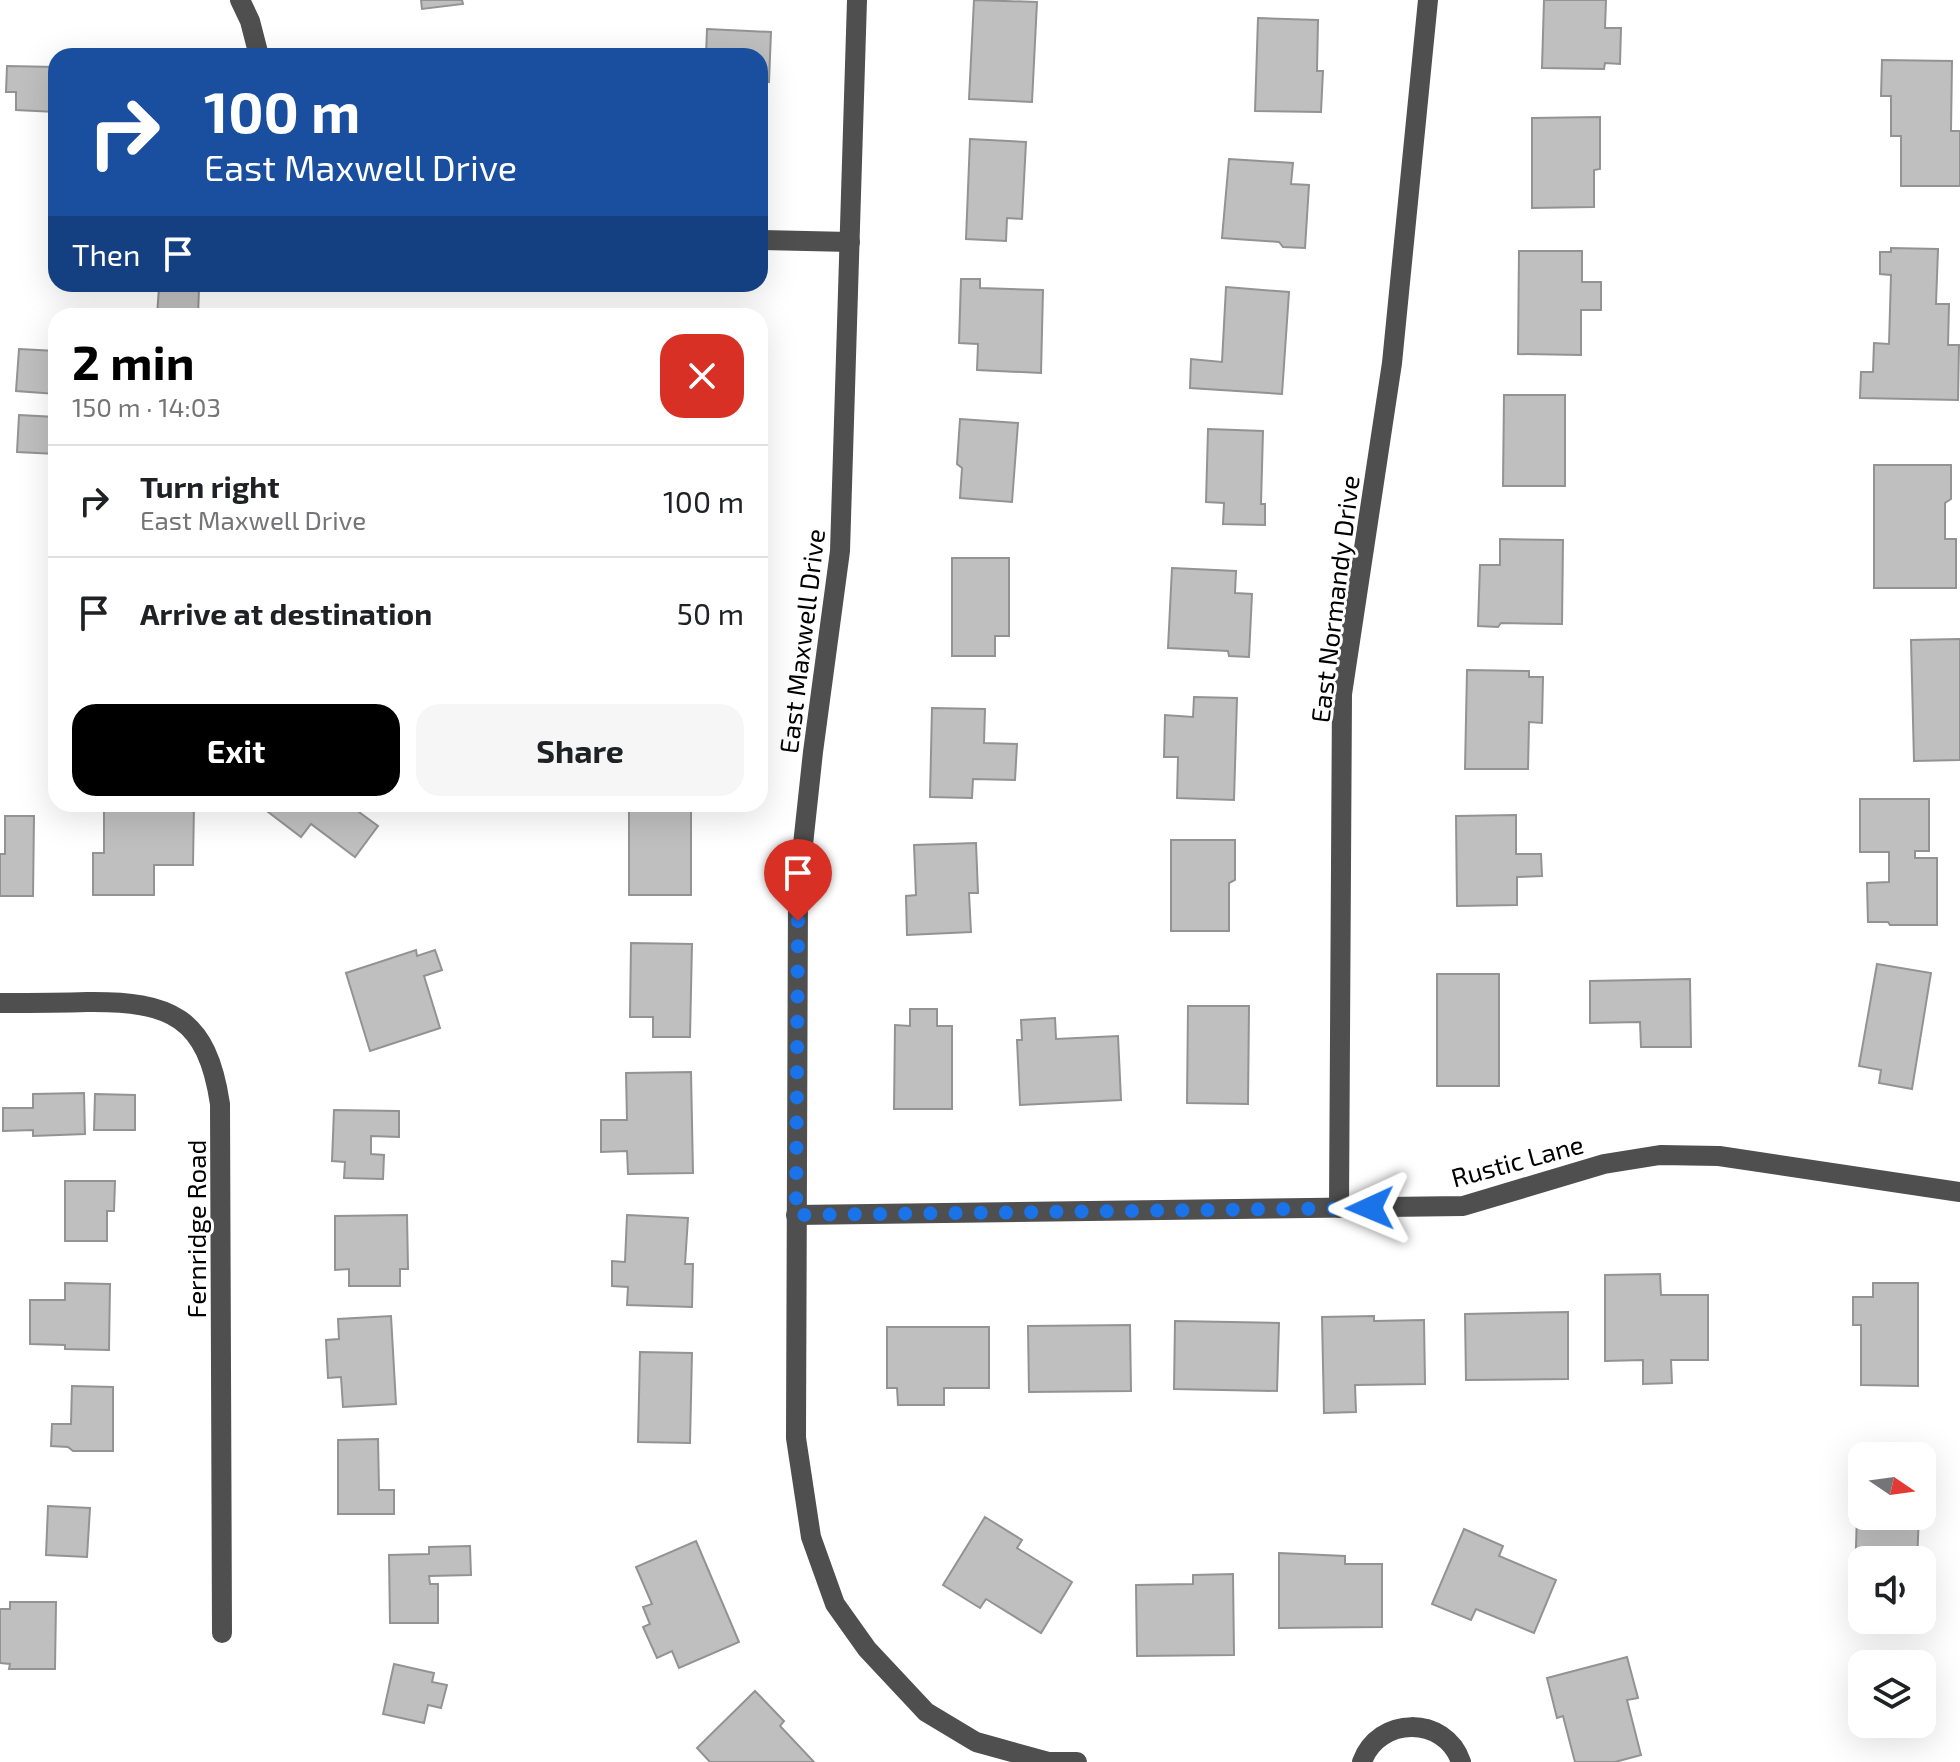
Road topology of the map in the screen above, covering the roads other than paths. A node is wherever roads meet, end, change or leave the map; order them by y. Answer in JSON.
{"nodes":[{"id":1,"x":240,"y":0,"type":"edge"},
{"id":2,"x":857,"y":0,"type":"edge"},
{"id":3,"x":1428,"y":0,"type":"edge"},
{"id":4,"x":257,"y":48,"type":"edge"},
{"id":5,"x":768,"y":240,"type":"edge"},
{"id":6,"x":850,"y":242,"type":"junction"},
{"id":7,"x":0,"y":1003,"type":"edge"},
{"id":8,"x":1960,"y":1192,"type":"edge"},
{"id":9,"x":1339,"y":1208,"type":"junction"},
{"id":10,"x":796,"y":1215,"type":"junction"},
{"id":11,"x":222,"y":1633,"type":"dead end"},
{"id":12,"x":1077,"y":1762,"type":"edge"},
{"id":13,"x":1362,"y":1762,"type":"edge"},
{"id":14,"x":1461,"y":1762,"type":"edge"}],
"edges":[{"from":1,"to":4,"type":"street"},
{"from":2,"to":6,"type":"street","name":"East Maxwell Drive"},
{"from":3,"to":9,"type":"street","name":"East Normandy Drive"},
{"from":5,"to":6,"type":"street"},
{"from":6,"to":10,"type":"street","name":"East Maxwell Drive"},
{"from":7,"to":11,"type":"street","name":"Fernridge Road"},
{"from":8,"to":9,"type":"street","name":"Rustic Lane"},
{"from":9,"to":10,"type":"street","name":"Rustic Lane"},
{"from":10,"to":12,"type":"street","name":"East Maxwell Drive"},
{"from":13,"to":14,"type":"street"}]}
